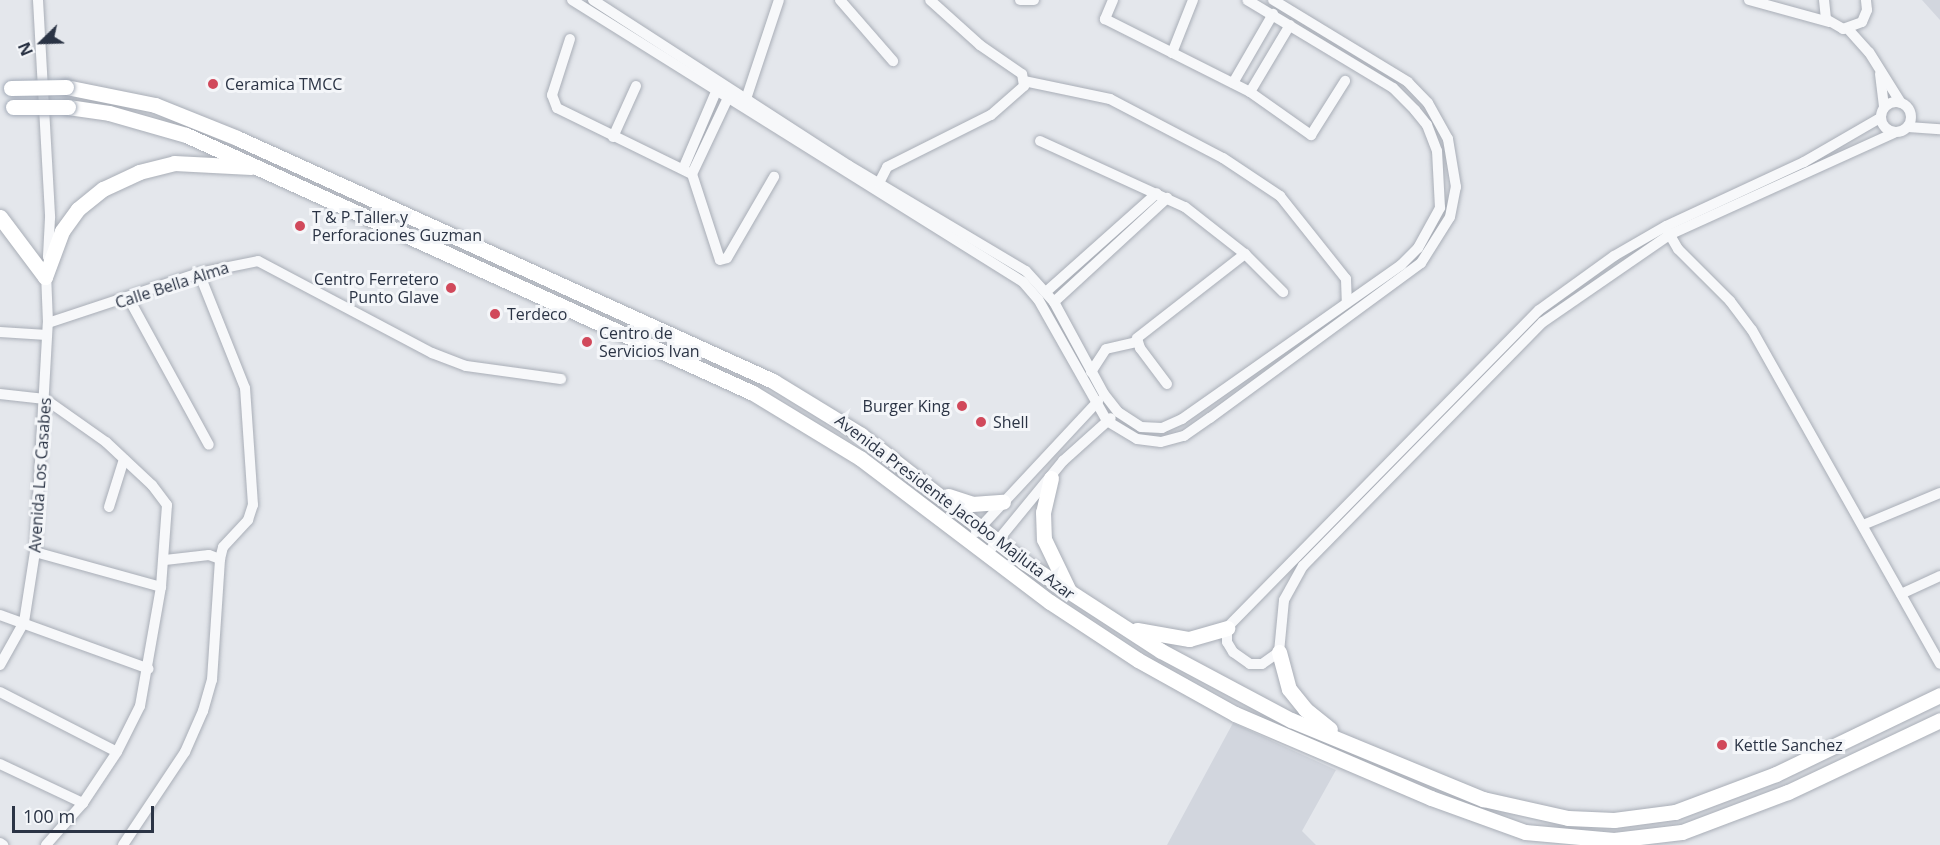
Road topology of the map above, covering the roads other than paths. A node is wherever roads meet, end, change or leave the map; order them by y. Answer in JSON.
{"nodes":[{"id":1,"x":38,"y":0,"type":"edge"},
{"id":2,"x":572,"y":0,"type":"edge"},
{"id":3,"x":593,"y":0,"type":"edge"},
{"id":4,"x":779,"y":0,"type":"edge"},
{"id":5,"x":840,"y":0,"type":"edge"},
{"id":6,"x":930,"y":0,"type":"edge"},
{"id":7,"x":1020,"y":0,"type":"edge"},
{"id":8,"x":1034,"y":0,"type":"edge"},
{"id":9,"x":1113,"y":0,"type":"edge"},
{"id":10,"x":1193,"y":0,"type":"edge"},
{"id":11,"x":1247,"y":0,"type":"edge"},
{"id":12,"x":1274,"y":0,"type":"edge"},
{"id":13,"x":1749,"y":0,"type":"edge"},
{"id":14,"x":1868,"y":2,"type":"edge"},
{"id":15,"x":1823,"y":3,"type":"edge"},
{"id":16,"x":1272,"y":14,"type":"junction"},
{"id":17,"x":1806,"y":14,"type":"junction"},
{"id":18,"x":1863,"y":19,"type":"junction"},
{"id":19,"x":1829,"y":22,"type":"junction"},
{"id":20,"x":1290,"y":25,"type":"junction"},
{"id":21,"x":1848,"y":29,"type":"junction"},
{"id":22,"x":570,"y":39,"type":"dead end"},
{"id":23,"x":1869,"y":52,"type":"junction"},
{"id":24,"x":1172,"y":53,"type":"junction"},
{"id":25,"x":893,"y":61,"type":"dead end"},
{"id":26,"x":1880,"y":70,"type":"junction"},
{"id":27,"x":1024,"y":81,"type":"junction"},
{"id":28,"x":1345,"y":81,"type":"dead end"},
{"id":29,"x":1233,"y":83,"type":"junction"},
{"id":30,"x":636,"y":86,"type":"dead end"},
{"id":31,"x":718,"y":87,"type":"junction"},
{"id":32,"x":6,"y":88,"type":"edge"},
{"id":33,"x":1251,"y":92,"type":"junction"},
{"id":34,"x":746,"y":99,"type":"junction"},
{"id":35,"x":727,"y":100,"type":"junction"},
{"id":36,"x":1900,"y":103,"type":"junction"},
{"id":37,"x":6,"y":107,"type":"edge"},
{"id":38,"x":1882,"y":112,"type":"junction"},
{"id":39,"x":1910,"y":113,"type":"junction"},
{"id":40,"x":1927,"y":126,"type":"junction"},
{"id":41,"x":1908,"y":127,"type":"junction"},
{"id":42,"x":1940,"y":129,"type":"edge"},
{"id":43,"x":1894,"y":132,"type":"junction"},
{"id":44,"x":613,"y":137,"type":"junction"},
{"id":45,"x":1040,"y":141,"type":"dead end"},
{"id":46,"x":261,"y":168,"type":"junction"},
{"id":47,"x":688,"y":172,"type":"junction"},
{"id":48,"x":774,"y":177,"type":"dead end"},
{"id":49,"x":879,"y":183,"type":"junction"},
{"id":50,"x":1162,"y":196,"type":"junction"},
{"id":51,"x":0,"y":217,"type":"edge"},
{"id":52,"x":1667,"y":230,"type":"junction"},
{"id":53,"x":1245,"y":254,"type":"junction"},
{"id":54,"x":199,"y":273,"type":"junction"},
{"id":55,"x":45,"y":277,"type":"junction"},
{"id":56,"x":1047,"y":291,"type":"junction"},
{"id":57,"x":1283,"y":292,"type":"dead end"},
{"id":58,"x":129,"y":299,"type":"junction"},
{"id":59,"x":1054,"y":302,"type":"junction"},
{"id":60,"x":1347,"y":302,"type":"junction"},
{"id":61,"x":48,"y":323,"type":"junction"},
{"id":62,"x":0,"y":332,"type":"edge"},
{"id":63,"x":47,"y":335,"type":"junction"},
{"id":64,"x":1137,"y":342,"type":"junction"},
{"id":65,"x":1091,"y":372,"type":"junction"},
{"id":66,"x":561,"y":379,"type":"dead end"},
{"id":67,"x":1167,"y":384,"type":"dead end"},
{"id":68,"x":0,"y":394,"type":"edge"},
{"id":69,"x":1104,"y":394,"type":"junction"},
{"id":70,"x":45,"y":399,"type":"junction"},
{"id":71,"x":1095,"y":404,"type":"junction"},
{"id":72,"x":1118,"y":411,"type":"junction"},
{"id":73,"x":1107,"y":421,"type":"junction"},
{"id":74,"x":208,"y":445,"type":"dead end"},
{"id":75,"x":1052,"y":447,"type":"junction"},
{"id":76,"x":124,"y":459,"type":"junction"},
{"id":77,"x":1064,"y":460,"type":"junction"},
{"id":78,"x":1051,"y":478,"type":"junction"},
{"id":79,"x":932,"y":489,"type":"junction"},
{"id":80,"x":1940,"y":493,"type":"edge"},
{"id":81,"x":1003,"y":502,"type":"junction"},
{"id":82,"x":109,"y":507,"type":"dead end"},
{"id":83,"x":1863,"y":525,"type":"junction"},
{"id":84,"x":980,"y":528,"type":"junction"},
{"id":85,"x":969,"y":540,"type":"junction"},
{"id":86,"x":998,"y":541,"type":"junction"},
{"id":87,"x":35,"y":552,"type":"junction"},
{"id":88,"x":986,"y":555,"type":"junction"},
{"id":89,"x":220,"y":559,"type":"junction"},
{"id":90,"x":165,"y":560,"type":"junction"},
{"id":91,"x":1940,"y":576,"type":"edge"},
{"id":92,"x":161,"y":587,"type":"junction"},
{"id":93,"x":1071,"y":594,"type":"junction"},
{"id":94,"x":1901,"y":594,"type":"junction"},
{"id":95,"x":0,"y":615,"type":"edge"},
{"id":96,"x":24,"y":622,"type":"junction"},
{"id":97,"x":1124,"y":626,"type":"junction"},
{"id":98,"x":1227,"y":628,"type":"junction"},
{"id":99,"x":1279,"y":652,"type":"junction"},
{"id":100,"x":1940,"y":664,"type":"edge"},
{"id":101,"x":0,"y":665,"type":"edge"},
{"id":102,"x":149,"y":669,"type":"junction"},
{"id":103,"x":0,"y":692,"type":"edge"},
{"id":104,"x":1940,"y":695,"type":"edge"},
{"id":105,"x":1940,"y":720,"type":"edge"},
{"id":106,"x":1342,"y":739,"type":"junction"},
{"id":107,"x":117,"y":752,"type":"junction"},
{"id":108,"x":0,"y":764,"type":"edge"},
{"id":109,"x":83,"y":803,"type":"junction"},
{"id":110,"x":1642,"y":842,"type":"edge"},
{"id":111,"x":46,"y":845,"type":"edge"},
{"id":112,"x":123,"y":845,"type":"edge"}],
"edges":[{"from":1,"to":55,"type":"street","name":"Avenida Los Casabes"},
{"from":2,"to":31,"type":"street"},
{"from":3,"to":31,"type":"street"},
{"from":4,"to":34,"type":"street"},
{"from":5,"to":25,"type":"street"},
{"from":6,"to":27,"type":"street"},
{"from":7,"to":8,"type":"street"},
{"from":9,"to":24,"type":"street"},
{"from":10,"to":24,"type":"street"},
{"from":11,"to":16,"type":"street"},
{"from":12,"to":73,"type":"street"},
{"from":13,"to":17,"type":"street"},
{"from":14,"to":18,"type":"street"},
{"from":15,"to":17,"type":"street"},
{"from":15,"to":19,"type":"street"},
{"from":16,"to":20,"type":"street"},
{"from":16,"to":29,"type":"street"},
{"from":17,"to":19,"type":"street"},
{"from":18,"to":21,"type":"street"},
{"from":18,"to":23,"type":"street"},
{"from":19,"to":21,"type":"street"},
{"from":20,"to":33,"type":"street"},
{"from":20,"to":60,"type":"street"},
{"from":21,"to":23,"type":"street"},
{"from":22,"to":44,"type":"street"},
{"from":23,"to":26,"type":"street"},
{"from":24,"to":29,"type":"street"},
{"from":26,"to":36,"type":"street"},
{"from":26,"to":38,"type":"street"},
{"from":27,"to":49,"type":"street"},
{"from":27,"to":60,"type":"street"},
{"from":28,"to":33,"type":"street"},
{"from":29,"to":33,"type":"street"},
{"from":30,"to":44,"type":"street"},
{"from":31,"to":34,"type":"street"},
{"from":31,"to":35,"type":"street"},
{"from":31,"to":47,"type":"street"},
{"from":32,"to":79,"type":"main road","name":"Avenida Presidente Jacobo Majluta Azar","bridge":true},
{"from":34,"to":49,"type":"street"},
{"from":35,"to":47,"type":"street"},
{"from":35,"to":71,"type":"street"},
{"from":36,"to":38,"type":"street"},
{"from":36,"to":39,"type":"street"},
{"from":37,"to":46,"type":"main road","name":"Avenida Presidente Jacobo Majluta Azar","bridge":true},
{"from":38,"to":43,"type":"street"},
{"from":38,"to":52,"type":"street"},
{"from":39,"to":40,"type":"street"},
{"from":39,"to":41,"type":"street"},
{"from":40,"to":41,"type":"street"},
{"from":40,"to":42,"type":"street"},
{"from":41,"to":43,"type":"street"},
{"from":43,"to":52,"type":"street"},
{"from":44,"to":47,"type":"street"},
{"from":45,"to":50,"type":"street"},
{"from":46,"to":55,"type":"main road"},
{"from":46,"to":85,"type":"main road","name":"Avenida Presidente Jacobo Majluta Azar"},
{"from":47,"to":48,"type":"street"},
{"from":49,"to":56,"type":"street"},
{"from":50,"to":53,"type":"street"},
{"from":50,"to":56,"type":"street"},
{"from":50,"to":59,"type":"street"},
{"from":51,"to":55,"type":"main road"},
{"from":52,"to":83,"type":"street"},
{"from":52,"to":98,"type":"street"},
{"from":52,"to":99,"type":"street"},
{"from":53,"to":57,"type":"street"},
{"from":53,"to":64,"type":"street"},
{"from":54,"to":58,"type":"street","name":"Calle Bella Alma"},
{"from":54,"to":66,"type":"street","name":"Calle Bella Alma"},
{"from":54,"to":89,"type":"street"},
{"from":55,"to":61,"type":"street","name":"Avenida Los Casabes"},
{"from":56,"to":59,"type":"street"},
{"from":58,"to":61,"type":"street","name":"Calle Bella Alma"},
{"from":58,"to":74,"type":"street"},
{"from":59,"to":65,"type":"street"},
{"from":60,"to":72,"type":"street"},
{"from":61,"to":63,"type":"street","name":"Avenida Los Casabes"},
{"from":62,"to":63,"type":"street"},
{"from":63,"to":70,"type":"street","name":"Avenida Los Casabes"},
{"from":64,"to":65,"type":"street"},
{"from":64,"to":67,"type":"street"},
{"from":65,"to":69,"type":"street"},
{"from":68,"to":70,"type":"street"},
{"from":69,"to":71,"type":"street"},
{"from":69,"to":72,"type":"street"},
{"from":70,"to":76,"type":"street"},
{"from":70,"to":87,"type":"street","name":"Avenida Los Casabes"},
{"from":71,"to":73,"type":"street"},
{"from":71,"to":75,"type":"street"},
{"from":72,"to":73,"type":"street"},
{"from":73,"to":77,"type":"street"},
{"from":75,"to":77,"type":"street"},
{"from":75,"to":81,"type":"street"},
{"from":76,"to":82,"type":"street"},
{"from":76,"to":90,"type":"street"},
{"from":77,"to":78,"type":"street"},
{"from":78,"to":86,"type":"street"},
{"from":78,"to":93,"type":"main road"},
{"from":79,"to":81,"type":"main road"},
{"from":79,"to":84,"type":"main road","name":"Avenida Presidente Jacobo Majluta Azar"},
{"from":80,"to":83,"type":"street"},
{"from":81,"to":84,"type":"street"},
{"from":83,"to":94,"type":"street"},
{"from":84,"to":85,"type":"street"},
{"from":84,"to":86,"type":"main road","name":"Avenida Presidente Jacobo Majluta Azar"},
{"from":85,"to":88,"type":"main road","name":"Avenida Presidente Jacobo Majluta Azar"},
{"from":86,"to":88,"type":"street"},
{"from":86,"to":93,"type":"main road","name":"Avenida Presidente Jacobo Majluta Azar"},
{"from":87,"to":92,"type":"street"},
{"from":87,"to":96,"type":"street","name":"Avenida Los Casabes"},
{"from":88,"to":110,"type":"main road","name":"Avenida Presidente Jacobo Majluta Azar"},
{"from":89,"to":90,"type":"street"},
{"from":89,"to":112,"type":"street"},
{"from":90,"to":92,"type":"street"},
{"from":91,"to":94,"type":"street"},
{"from":92,"to":102,"type":"street"},
{"from":93,"to":97,"type":"main road","name":"Avenida Presidente Jacobo Majluta Azar"},
{"from":94,"to":100,"type":"street"},
{"from":95,"to":96,"type":"street"},
{"from":96,"to":101,"type":"street","name":"Avenida Los Casabes"},
{"from":96,"to":102,"type":"street"},
{"from":97,"to":98,"type":"main road"},
{"from":97,"to":106,"type":"main road","name":"Avenida Presidente Jacobo Majluta Azar"},
{"from":98,"to":99,"type":"street"},
{"from":99,"to":106,"type":"main road"},
{"from":102,"to":107,"type":"street"},
{"from":103,"to":107,"type":"street"},
{"from":104,"to":106,"type":"main road","name":"Avenida Presidente Jacobo Majluta Azar"},
{"from":105,"to":110,"type":"main road","name":"Avenida Presidente Jacobo Majluta Azar"},
{"from":107,"to":109,"type":"street"},
{"from":108,"to":109,"type":"street"},
{"from":109,"to":111,"type":"street"}]}
